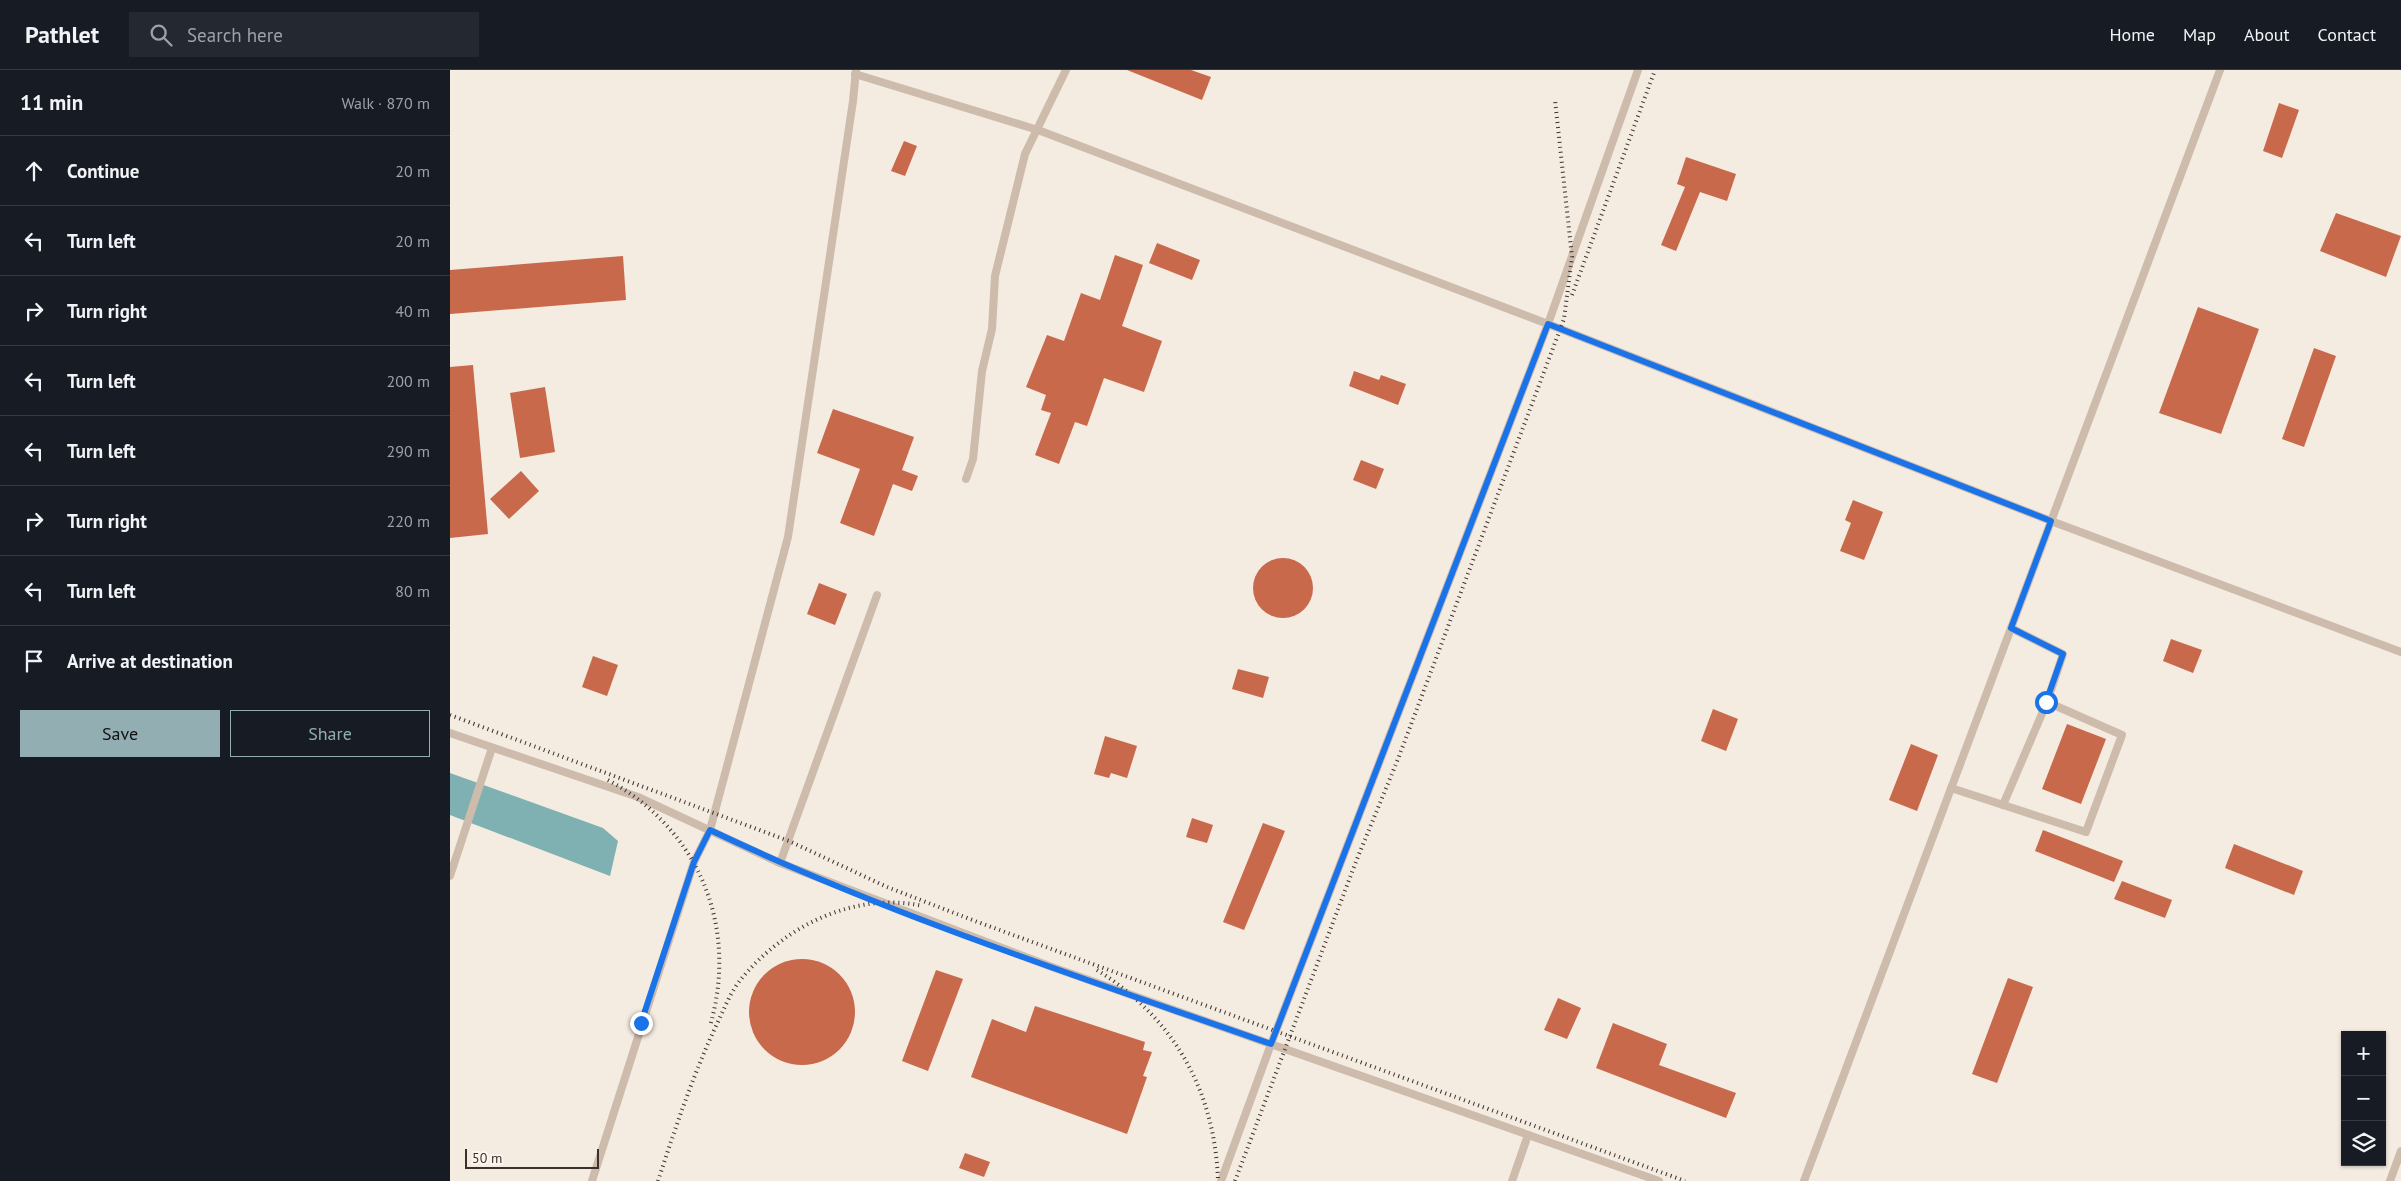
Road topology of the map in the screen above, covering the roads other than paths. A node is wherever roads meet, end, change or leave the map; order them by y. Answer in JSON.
{"nodes":[{"id":1,"x":1066,"y":70,"type":"edge"},
{"id":2,"x":1638,"y":70,"type":"edge"},
{"id":3,"x":2220,"y":70,"type":"edge"},
{"id":4,"x":856,"y":72,"type":"edge"},
{"id":5,"x":1038,"y":130,"type":"junction"},
{"id":6,"x":1548,"y":324,"type":"junction"},
{"id":7,"x":966,"y":479,"type":"dead end"},
{"id":8,"x":2051,"y":521,"type":"junction"},
{"id":9,"x":877,"y":595,"type":"dead end"},
{"id":10,"x":2011,"y":628,"type":"junction"},
{"id":11,"x":2401,"y":652,"type":"edge"},
{"id":12,"x":2046,"y":702,"type":"junction"},
{"id":13,"x":450,"y":733,"type":"edge"},
{"id":14,"x":492,"y":748,"type":"junction"},
{"id":15,"x":1951,"y":788,"type":"junction"},
{"id":16,"x":2003,"y":805,"type":"junction"},
{"id":17,"x":710,"y":830,"type":"junction"},
{"id":18,"x":780,"y":864,"type":"junction"},
{"id":19,"x":450,"y":876,"type":"edge"},
{"id":20,"x":1271,"y":1044,"type":"junction"},
{"id":21,"x":1528,"y":1135,"type":"junction"},
{"id":22,"x":2401,"y":1150,"type":"edge"},
{"id":23,"x":592,"y":1181,"type":"edge"},
{"id":24,"x":1221,"y":1181,"type":"edge"},
{"id":25,"x":1512,"y":1181,"type":"edge"},
{"id":26,"x":1659,"y":1181,"type":"edge"},
{"id":27,"x":1804,"y":1181,"type":"edge"},
{"id":28,"x":2390,"y":1181,"type":"edge"}],
"edges":[{"from":1,"to":5,"type":"lane"},
{"from":2,"to":6,"type":"lane"},
{"from":3,"to":8,"type":"lane"},
{"from":4,"to":5,"type":"lane"},
{"from":4,"to":17,"type":"lane"},
{"from":5,"to":6,"type":"lane"},
{"from":5,"to":7,"type":"lane"},
{"from":6,"to":8,"type":"lane"},
{"from":6,"to":20,"type":"lane"},
{"from":8,"to":10,"type":"lane"},
{"from":8,"to":11,"type":"lane"},
{"from":9,"to":18,"type":"lane"},
{"from":10,"to":12,"type":"lane"},
{"from":10,"to":15,"type":"lane"},
{"from":12,"to":16,"type":"lane"},
{"from":12,"to":16,"type":"lane"},
{"from":13,"to":14,"type":"lane"},
{"from":14,"to":17,"type":"lane"},
{"from":14,"to":19,"type":"lane"},
{"from":15,"to":16,"type":"lane"},
{"from":15,"to":27,"type":"lane"},
{"from":17,"to":18,"type":"lane"},
{"from":17,"to":23,"type":"lane"},
{"from":18,"to":20,"type":"lane"},
{"from":20,"to":21,"type":"lane"},
{"from":20,"to":24,"type":"lane"},
{"from":21,"to":25,"type":"lane"},
{"from":21,"to":26,"type":"lane"},
{"from":22,"to":28,"type":"lane"}]}
